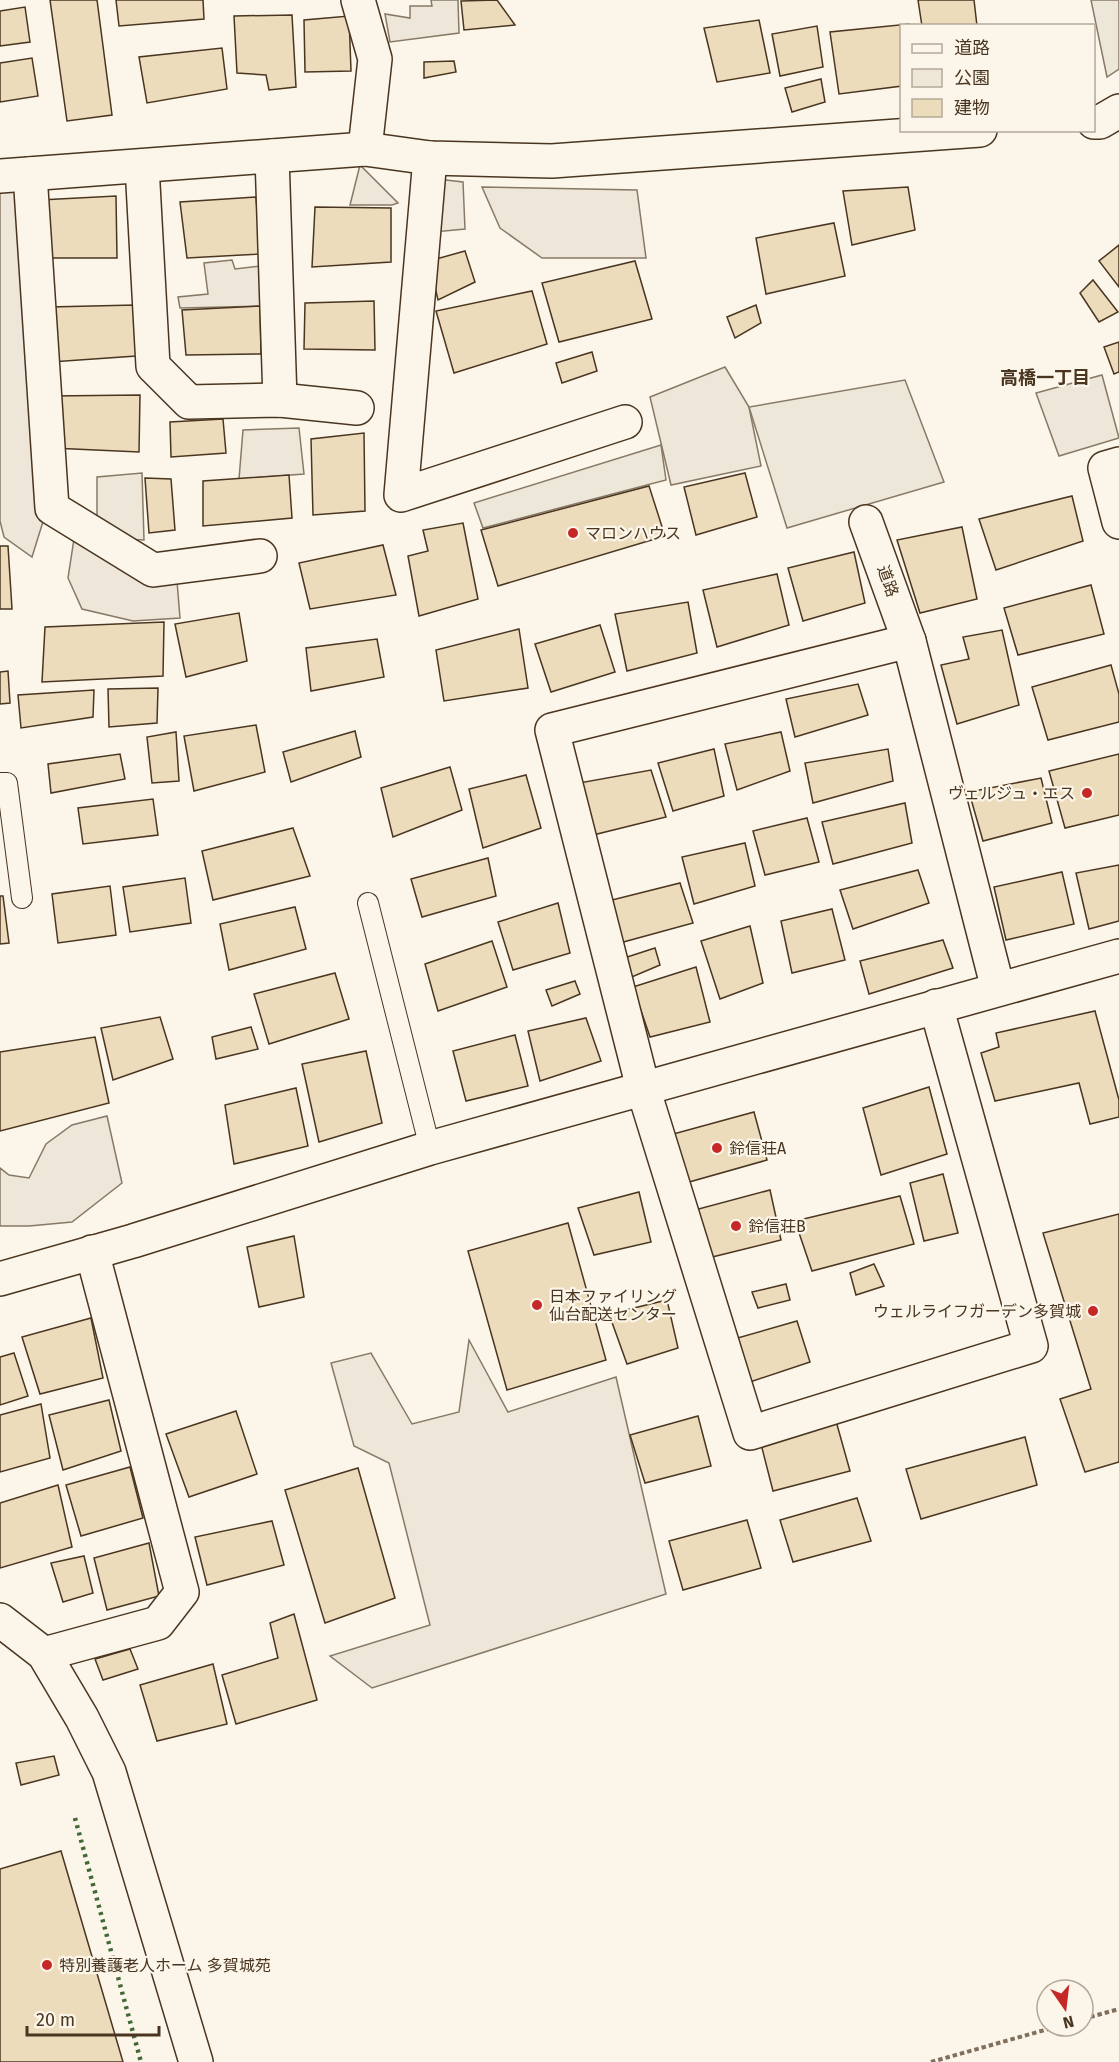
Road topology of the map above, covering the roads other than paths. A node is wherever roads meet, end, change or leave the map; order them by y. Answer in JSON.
{"nodes":[{"id":1,"x":358,"y":0,"type":"edge"},
{"id":2,"x":1119,"y":111,"type":"edge"},
{"id":3,"x":1095,"y":123,"type":"edge"},
{"id":4,"x":952,"y":132,"type":"edge"},
{"id":5,"x":365,"y":149,"type":"junction"},
{"id":6,"x":272,"y":156,"type":"junction"},
{"id":7,"x":430,"y":158,"type":"junction"},
{"id":8,"x":142,"y":166,"type":"junction"},
{"id":9,"x":15,"y":175,"type":"edge"},
{"id":10,"x":280,"y":400,"type":"junction"},
{"id":11,"x":357,"y":408,"type":"dead end"},
{"id":12,"x":625,"y":422,"type":"dead end"},
{"id":13,"x":1119,"y":464,"type":"edge"},
{"id":14,"x":866,"y":522,"type":"dead end"},
{"id":15,"x":1119,"y":522,"type":"edge"},
{"id":16,"x":260,"y":556,"type":"dead end"},
{"id":17,"x":909,"y":641,"type":"junction"},
{"id":18,"x":0,"y":783,"type":"edge"},
{"id":19,"x":22,"y":898,"type":"dead end"},
{"id":20,"x":368,"y":903,"type":"dead end"},
{"id":21,"x":1119,"y":956,"type":"edge"},
{"id":22,"x":998,"y":989,"type":"junction"},
{"id":23,"x":936,"y":1006,"type":"junction"},
{"id":24,"x":643,"y":1088,"type":"junction"},
{"id":25,"x":430,"y":1148,"type":"junction"},
{"id":26,"x":92,"y":1252,"type":"junction"},
{"id":27,"x":0,"y":1280,"type":"edge"},
{"id":28,"x":0,"y":1620,"type":"edge"},
{"id":29,"x":44,"y":1654,"type":"junction"},
{"id":30,"x":196,"y":2062,"type":"edge"}],
"edges":[{"from":1,"to":5,"type":"street"},
{"from":2,"to":3,"type":"street"},
{"from":4,"to":7,"type":"street"},
{"from":5,"to":6,"type":"street"},
{"from":5,"to":7,"type":"street"},
{"from":6,"to":8,"type":"street"},
{"from":6,"to":10,"type":"street"},
{"from":7,"to":12,"type":"street"},
{"from":8,"to":9,"type":"street"},
{"from":8,"to":10,"type":"street"},
{"from":9,"to":16,"type":"street"},
{"from":10,"to":11,"type":"street"},
{"from":13,"to":15,"type":"street"},
{"from":14,"to":17,"type":"street","name":"道路"},
{"from":17,"to":22,"type":"street","name":"道路"},
{"from":17,"to":24,"type":"street"},
{"from":18,"to":19,"type":"lane"},
{"from":20,"to":25,"type":"lane"},
{"from":21,"to":22,"type":"street"},
{"from":22,"to":23,"type":"street"},
{"from":23,"to":24,"type":"street"},
{"from":23,"to":24,"type":"street"},
{"from":24,"to":25,"type":"street"},
{"from":25,"to":26,"type":"street"},
{"from":26,"to":27,"type":"street"},
{"from":26,"to":29,"type":"street"},
{"from":28,"to":29,"type":"street"},
{"from":29,"to":30,"type":"street"}]}
